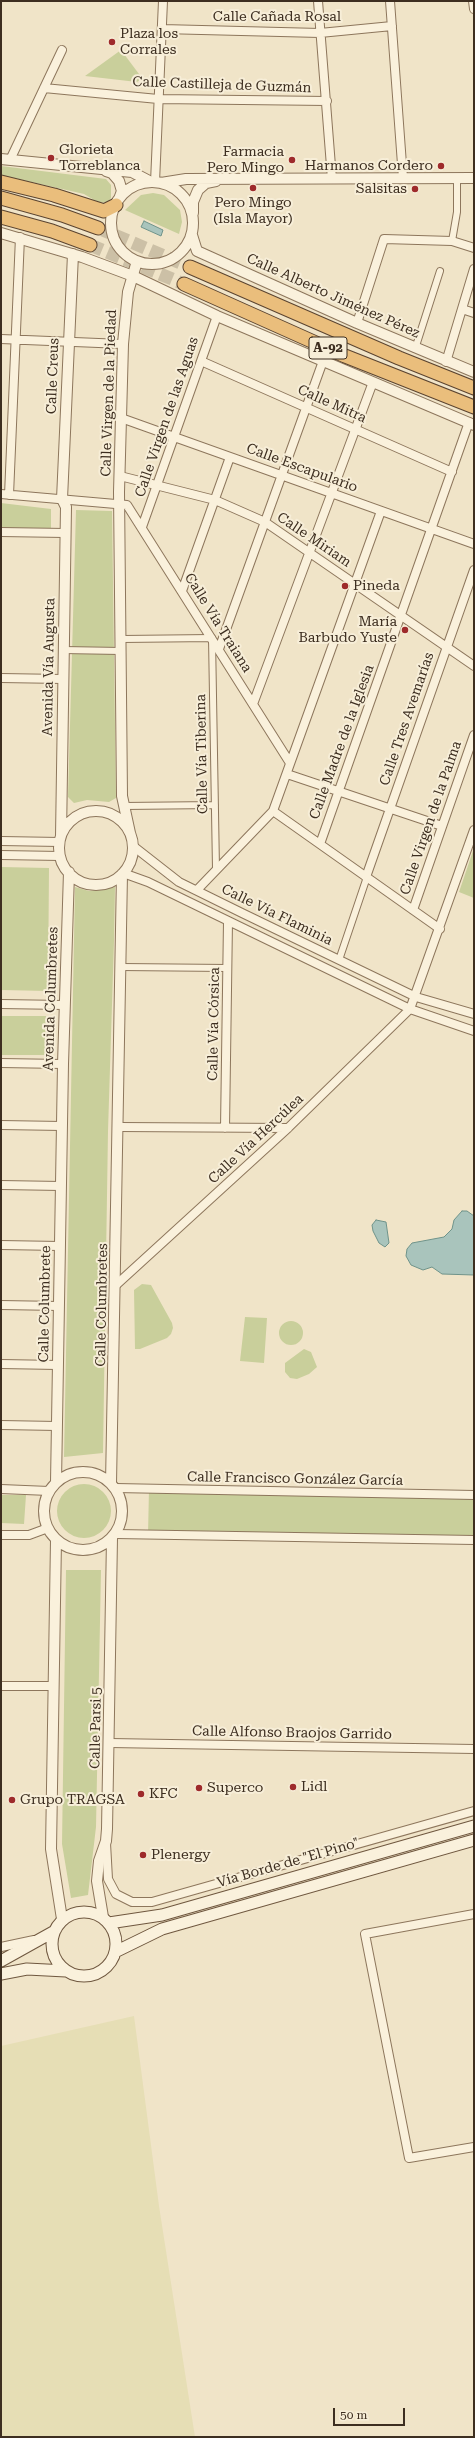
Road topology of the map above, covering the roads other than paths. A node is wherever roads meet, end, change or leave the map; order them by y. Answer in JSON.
{"nodes":[{"id":1,"x":163,"y":1,"type":"edge"},
{"id":2,"x":318,"y":1,"type":"edge"},
{"id":3,"x":390,"y":1,"type":"edge"},
{"id":4,"x":473,"y":1,"type":"edge"},
{"id":5,"x":474,"y":9,"type":"edge"},
{"id":6,"x":392,"y":26,"type":"junction"},
{"id":7,"x":162,"y":29,"type":"junction"},
{"id":8,"x":320,"y":33,"type":"junction"},
{"id":9,"x":62,"y":50,"type":"dead end"},
{"id":10,"x":44,"y":88,"type":"junction"},
{"id":11,"x":158,"y":99,"type":"junction"},
{"id":12,"x":327,"y":101,"type":"junction"},
{"id":13,"x":6,"y":160,"type":"edge"},
{"id":14,"x":102,"y":170,"type":"junction"},
{"id":15,"x":403,"y":178,"type":"junction"},
{"id":16,"x":457,"y":178,"type":"junction"},
{"id":17,"x":474,"y":178,"type":"edge"},
{"id":18,"x":221,"y":179,"type":"junction"},
{"id":19,"x":332,"y":179,"type":"junction"},
{"id":20,"x":1,"y":182,"type":"edge"},
{"id":21,"x":156,"y":182,"type":"junction"},
{"id":22,"x":1,"y":198,"type":"edge"},
{"id":23,"x":117,"y":202,"type":"junction"},
{"id":24,"x":193,"y":215,"type":"junction"},
{"id":25,"x":1,"y":217,"type":"edge"},
{"id":26,"x":98,"y":228,"type":"tunnel mouth"},
{"id":27,"x":1,"y":233,"type":"edge"},
{"id":28,"x":192,"y":235,"type":"junction"},
{"id":29,"x":20,"y":237,"type":"junction"},
{"id":30,"x":452,"y":242,"type":"junction"},
{"id":31,"x":90,"y":244,"type":"tunnel mouth"},
{"id":32,"x":474,"y":248,"type":"edge"},
{"id":33,"x":73,"y":254,"type":"junction"},
{"id":34,"x":137,"y":261,"type":"junction"},
{"id":35,"x":190,"y":267,"type":"tunnel mouth"},
{"id":36,"x":474,"y":269,"type":"edge"},
{"id":37,"x":440,"y":271,"type":"dead end"},
{"id":38,"x":133,"y":276,"type":"junction"},
{"id":39,"x":184,"y":284,"type":"tunnel mouth"},
{"id":40,"x":462,"y":309,"type":"junction"},
{"id":41,"x":474,"y":313,"type":"edge"},
{"id":42,"x":217,"y":316,"type":"junction"},
{"id":43,"x":357,"y":323,"type":"junction"},
{"id":44,"x":1,"y":339,"type":"edge"},
{"id":45,"x":16,"y":340,"type":"junction"},
{"id":46,"x":69,"y":341,"type":"junction"},
{"id":47,"x":123,"y":344,"type":"junction"},
{"id":48,"x":415,"y":349,"type":"junction"},
{"id":49,"x":201,"y":361,"type":"junction"},
{"id":50,"x":323,"y":361,"type":"junction"},
{"id":51,"x":446,"y":362,"type":"junction"},
{"id":52,"x":474,"y":372,"type":"edge"},
{"id":53,"x":373,"y":382,"type":"junction"},
{"id":54,"x":474,"y":388,"type":"edge"},
{"id":55,"x":306,"y":407,"type":"junction"},
{"id":56,"x":474,"y":407,"type":"edge"},
{"id":57,"x":121,"y":418,"type":"junction"},
{"id":58,"x":471,"y":424,"type":"edge"},
{"id":59,"x":355,"y":429,"type":"junction"},
{"id":60,"x":174,"y":437,"type":"junction"},
{"id":61,"x":230,"y":457,"type":"junction"},
{"id":62,"x":452,"y":472,"type":"junction"},
{"id":63,"x":282,"y":475,"type":"junction"},
{"id":64,"x":120,"y":476,"type":"junction"},
{"id":65,"x":157,"y":484,"type":"junction"},
{"id":66,"x":332,"y":493,"type":"junction"},
{"id":67,"x":5,"y":494,"type":"edge"},
{"id":68,"x":62,"y":499,"type":"junction"},
{"id":69,"x":215,"y":500,"type":"junction"},
{"id":70,"x":119,"y":503,"type":"junction"},
{"id":71,"x":381,"y":511,"type":"junction"},
{"id":72,"x":265,"y":522,"type":"junction"},
{"id":73,"x":142,"y":527,"type":"junction"},
{"id":74,"x":431,"y":529,"type":"junction"},
{"id":75,"x":1,"y":532,"type":"edge"},
{"id":76,"x":65,"y":533,"type":"junction"},
{"id":77,"x":474,"y":544,"type":"edge"},
{"id":78,"x":310,"y":552,"type":"junction"},
{"id":79,"x":474,"y":570,"type":"edge"},
{"id":80,"x":355,"y":583,"type":"junction"},
{"id":81,"x":182,"y":591,"type":"junction"},
{"id":82,"x":401,"y":616,"type":"junction"},
{"id":83,"x":212,"y":638,"type":"junction"},
{"id":84,"x":122,"y":639,"type":"junction"},
{"id":85,"x":447,"y":647,"type":"junction"},
{"id":86,"x":219,"y":649,"type":"junction"},
{"id":87,"x":63,"y":650,"type":"junction"},
{"id":88,"x":122,"y":651,"type":"junction"},
{"id":89,"x":474,"y":666,"type":"edge"},
{"id":90,"x":1,"y":678,"type":"edge"},
{"id":91,"x":63,"y":678,"type":"junction"},
{"id":92,"x":253,"y":704,"type":"junction"},
{"id":93,"x":474,"y":735,"type":"edge"},
{"id":94,"x":290,"y":763,"type":"junction"},
{"id":95,"x":286,"y":774,"type":"junction"},
{"id":96,"x":338,"y":792,"type":"junction"},
{"id":97,"x":215,"y":805,"type":"junction"},
{"id":98,"x":124,"y":806,"type":"junction"},
{"id":99,"x":390,"y":809,"type":"junction"},
{"id":100,"x":273,"y":811,"type":"junction"},
{"id":101,"x":442,"y":826,"type":"junction"},
{"id":102,"x":474,"y":830,"type":"edge"},
{"id":103,"x":130,"y":833,"type":"junction"},
{"id":104,"x":61,"y":839,"type":"junction"},
{"id":105,"x":1,"y":841,"type":"edge"},
{"id":106,"x":320,"y":844,"type":"junction"},
{"id":107,"x":133,"y":846,"type":"junction"},
{"id":108,"x":1,"y":855,"type":"edge"},
{"id":109,"x":60,"y":856,"type":"junction"},
{"id":110,"x":216,"y":869,"type":"junction"},
{"id":111,"x":69,"y":872,"type":"junction"},
{"id":112,"x":122,"y":873,"type":"junction"},
{"id":113,"x":366,"y":877,"type":"junction"},
{"id":114,"x":197,"y":890,"type":"junction"},
{"id":115,"x":413,"y":910,"type":"junction"},
{"id":116,"x":228,"y":921,"type":"junction"},
{"id":117,"x":440,"y":929,"type":"junction"},
{"id":118,"x":339,"y":960,"type":"junction"},
{"id":119,"x":121,"y":967,"type":"junction"},
{"id":120,"x":228,"y":968,"type":"junction"},
{"id":121,"x":416,"y":997,"type":"junction"},
{"id":122,"x":1,"y":1004,"type":"edge"},
{"id":123,"x":64,"y":1005,"type":"junction"},
{"id":124,"x":410,"y":1009,"type":"junction"},
{"id":125,"x":474,"y":1014,"type":"edge"},
{"id":126,"x":474,"y":1031,"type":"edge"},
{"id":127,"x":1,"y":1064,"type":"edge"},
{"id":128,"x":63,"y":1064,"type":"junction"},
{"id":129,"x":1,"y":1126,"type":"edge"},
{"id":130,"x":62,"y":1126,"type":"junction"},
{"id":131,"x":119,"y":1127,"type":"junction"},
{"id":132,"x":225,"y":1128,"type":"junction"},
{"id":133,"x":288,"y":1128,"type":"junction"},
{"id":134,"x":1,"y":1185,"type":"edge"},
{"id":135,"x":61,"y":1186,"type":"junction"},
{"id":136,"x":1,"y":1245,"type":"edge"},
{"id":137,"x":60,"y":1246,"type":"junction"},
{"id":138,"x":116,"y":1285,"type":"junction"},
{"id":139,"x":1,"y":1306,"type":"edge"},
{"id":140,"x":59,"y":1306,"type":"junction"},
{"id":141,"x":1,"y":1364,"type":"edge"},
{"id":142,"x":58,"y":1365,"type":"junction"},
{"id":143,"x":1,"y":1425,"type":"edge"},
{"id":144,"x":57,"y":1426,"type":"junction"},
{"id":145,"x":56,"y":1482,"type":"junction"},
{"id":146,"x":114,"y":1485,"type":"junction"},
{"id":147,"x":1,"y":1489,"type":"edge"},
{"id":148,"x":49,"y":1491,"type":"junction"},
{"id":149,"x":474,"y":1495,"type":"edge"},
{"id":150,"x":48,"y":1528,"type":"junction"},
{"id":151,"x":1,"y":1535,"type":"edge"},
{"id":152,"x":114,"y":1536,"type":"junction"},
{"id":153,"x":56,"y":1540,"type":"junction"},
{"id":154,"x":474,"y":1540,"type":"edge"},
{"id":155,"x":1,"y":1686,"type":"edge"},
{"id":156,"x":53,"y":1686,"type":"junction"},
{"id":157,"x":110,"y":1743,"type":"junction"},
{"id":158,"x":474,"y":1749,"type":"edge"},
{"id":159,"x":474,"y":1811,"type":"edge"},
{"id":160,"x":474,"y":1826,"type":"edge"},
{"id":161,"x":474,"y":1840,"type":"edge"},
{"id":162,"x":106,"y":1841,"type":"junction"},
{"id":163,"x":474,"y":1914,"type":"edge"},
{"id":164,"x":62,"y":1919,"type":"junction"},
{"id":165,"x":106,"y":1920,"type":"junction"},
{"id":166,"x":53,"y":1932,"type":"junction"},
{"id":167,"x":41,"y":1939,"type":"junction"},
{"id":168,"x":1,"y":1947,"type":"edge"},
{"id":169,"x":115,"y":1952,"type":"junction"},
{"id":170,"x":1,"y":1961,"type":"edge"},
{"id":171,"x":66,"y":1972,"type":"junction"},
{"id":172,"x":1,"y":1974,"type":"edge"},
{"id":173,"x":474,"y":2147,"type":"edge"}],
"edges":[{"from":1,"to":7,"type":"street"},
{"from":2,"to":8,"type":"street"},
{"from":3,"to":6,"type":"street"},
{"from":4,"to":5,"type":"street"},
{"from":6,"to":8,"type":"street","name":"Calle Cañada Rosal"},
{"from":6,"to":15,"type":"street"},
{"from":7,"to":8,"type":"street","name":"Calle Cañada Rosal"},
{"from":7,"to":11,"type":"street"},
{"from":8,"to":12,"type":"street"},
{"from":9,"to":10,"type":"street"},
{"from":10,"to":11,"type":"street","name":"Calle Castilleja de Guzmán"},
{"from":10,"to":13,"type":"street"},
{"from":11,"to":12,"type":"street","name":"Calle Castilleja de Guzmán"},
{"from":11,"to":21,"type":"street"},
{"from":12,"to":19,"type":"street"},
{"from":13,"to":14,"type":"street"},
{"from":14,"to":21,"type":"street"},
{"from":14,"to":23,"type":"street"},
{"from":15,"to":16,"type":"street"},
{"from":15,"to":19,"type":"street"},
{"from":16,"to":17,"type":"street"},
{"from":16,"to":30,"type":"street"},
{"from":18,"to":19,"type":"street"},
{"from":18,"to":21,"type":"street"},
{"from":18,"to":24,"type":"street"},
{"from":20,"to":23,"type":"highway"},
{"from":21,"to":23,"type":"street"},
{"from":21,"to":24,"type":"street"},
{"from":22,"to":26,"type":"highway"},
{"from":23,"to":34,"type":"street"},
{"from":24,"to":28,"type":"street"},
{"from":25,"to":31,"type":"highway"},
{"from":27,"to":29,"type":"street"},
{"from":28,"to":34,"type":"street"},
{"from":28,"to":43,"type":"street","name":"Calle Alberto Jiménez Pérez"},
{"from":29,"to":33,"type":"street"},
{"from":29,"to":45,"type":"street"},
{"from":30,"to":32,"type":"street"},
{"from":30,"to":43,"type":"street"},
{"from":33,"to":38,"type":"street"},
{"from":33,"to":46,"type":"street","name":"Calle Creus"},
{"from":34,"to":38,"type":"street","name":"Calle Virgen de la Piedad"},
{"from":35,"to":54,"type":"highway","number":"A-92"},
{"from":36,"to":40,"type":"street"},
{"from":37,"to":48,"type":"street"},
{"from":38,"to":42,"type":"street"},
{"from":38,"to":47,"type":"street","name":"Calle Virgen de la Piedad"},
{"from":39,"to":56,"type":"highway","number":"A-92"},
{"from":40,"to":41,"type":"street"},
{"from":40,"to":51,"type":"street"},
{"from":42,"to":49,"type":"street","name":"Calle Virgen de las Aguas"},
{"from":42,"to":50,"type":"street"},
{"from":43,"to":48,"type":"street","name":"Calle Alberto Jiménez Pérez"},
{"from":44,"to":45,"type":"street"},
{"from":45,"to":46,"type":"street"},
{"from":45,"to":67,"type":"street"},
{"from":46,"to":47,"type":"street"},
{"from":46,"to":68,"type":"street","name":"Calle Creus"},
{"from":47,"to":57,"type":"street","name":"Calle Virgen de la Piedad"},
{"from":48,"to":51,"type":"street","name":"Calle Alberto Jiménez Pérez"},
{"from":49,"to":55,"type":"street","name":"Calle Mitra"},
{"from":49,"to":60,"type":"street","name":"Calle Virgen de las Aguas"},
{"from":50,"to":53,"type":"street"},
{"from":50,"to":55,"type":"street"},
{"from":51,"to":52,"type":"street","name":"Calle Alberto Jiménez Pérez"},
{"from":53,"to":58,"type":"street"},
{"from":53,"to":59,"type":"street"},
{"from":55,"to":59,"type":"street","name":"Calle Mitra"},
{"from":55,"to":63,"type":"street"},
{"from":57,"to":60,"type":"street","name":"Calle Escapulario"},
{"from":57,"to":64,"type":"street","name":"Calle Virgen de la Piedad"},
{"from":58,"to":62,"type":"street","name":"Calle Madre de la Iglesia"},
{"from":59,"to":62,"type":"street","name":"Calle Mitra"},
{"from":59,"to":66,"type":"street"},
{"from":60,"to":61,"type":"street","name":"Calle Escapulario"},
{"from":60,"to":65,"type":"street","name":"Calle Virgen de las Aguas"},
{"from":61,"to":63,"type":"street","name":"Calle Escapulario"},
{"from":61,"to":69,"type":"street"},
{"from":62,"to":74,"type":"street","name":"Calle Madre de la Iglesia"},
{"from":63,"to":66,"type":"street","name":"Calle Escapulario"},
{"from":63,"to":72,"type":"street"},
{"from":64,"to":65,"type":"street","name":"Calle Miriam"},
{"from":64,"to":70,"type":"street","name":"Calle Virgen de la Piedad"},
{"from":65,"to":69,"type":"street","name":"Calle Miriam"},
{"from":65,"to":73,"type":"street","name":"Calle Virgen de las Aguas"},
{"from":66,"to":71,"type":"street","name":"Calle Escapulario"},
{"from":66,"to":78,"type":"street"},
{"from":67,"to":68,"type":"street"},
{"from":68,"to":70,"type":"street"},
{"from":68,"to":76,"type":"street","name":"Avenida Vía Augusta"},
{"from":69,"to":72,"type":"street","name":"Calle Miriam"},
{"from":69,"to":81,"type":"street"},
{"from":70,"to":73,"type":"street","name":"Calle Vía Traiana"},
{"from":70,"to":84,"type":"street"},
{"from":71,"to":74,"type":"street","name":"Calle Escapulario"},
{"from":71,"to":80,"type":"street"},
{"from":72,"to":78,"type":"street","name":"Calle Miriam"},
{"from":72,"to":86,"type":"street"},
{"from":73,"to":81,"type":"street","name":"Calle Vía Traiana"},
{"from":74,"to":77,"type":"street","name":"Calle Escapulario"},
{"from":74,"to":82,"type":"street","name":"Calle Madre de la Iglesia"},
{"from":75,"to":76,"type":"street"},
{"from":76,"to":87,"type":"street","name":"Avenida Vía Augusta"},
{"from":78,"to":80,"type":"street","name":"Calle Miriam"},
{"from":78,"to":92,"type":"street"},
{"from":79,"to":85,"type":"street","name":"Calle Tres Avemarías"},
{"from":80,"to":82,"type":"street","name":"Calle Miriam"},
{"from":80,"to":94,"type":"street"},
{"from":81,"to":83,"type":"street","name":"Calle Vía Traiana"},
{"from":82,"to":85,"type":"street","name":"Calle Miriam"},
{"from":82,"to":96,"type":"street","name":"Calle Madre de la Iglesia"},
{"from":83,"to":84,"type":"street"},
{"from":83,"to":86,"type":"street","name":"Calle Vía Traiana"},
{"from":83,"to":97,"type":"street","name":"Calle Vía Tiberina"},
{"from":84,"to":88,"type":"street"},
{"from":85,"to":89,"type":"street","name":"Calle Miriam"},
{"from":85,"to":99,"type":"street","name":"Calle Tres Avemarías"},
{"from":86,"to":92,"type":"street","name":"Calle Vía Traiana"},
{"from":87,"to":88,"type":"street"},
{"from":87,"to":91,"type":"street","name":"Avenida Vía Augusta"},
{"from":88,"to":98,"type":"street"},
{"from":90,"to":91,"type":"street"},
{"from":91,"to":104,"type":"street","name":"Avenida Vía Augusta"},
{"from":92,"to":94,"type":"street","name":"Calle Vía Traiana"},
{"from":93,"to":101,"type":"street","name":"Calle Virgen de la Palma"},
{"from":94,"to":95,"type":"street"},
{"from":95,"to":96,"type":"street"},
{"from":95,"to":100,"type":"street"},
{"from":96,"to":99,"type":"street"},
{"from":96,"to":106,"type":"street","name":"Calle Madre de la Iglesia"},
{"from":97,"to":98,"type":"street"},
{"from":97,"to":110,"type":"street","name":"Calle Vía Tiberina"},
{"from":98,"to":103,"type":"street"},
{"from":99,"to":101,"type":"street"},
{"from":99,"to":113,"type":"street","name":"Calle Tres Avemarías"},
{"from":100,"to":106,"type":"street"},
{"from":100,"to":110,"type":"street"},
{"from":101,"to":115,"type":"street","name":"Calle Virgen de la Palma"},
{"from":102,"to":117,"type":"street","name":"Calle Vía Hercúlea"},
{"from":103,"to":104,"type":"street"},
{"from":103,"to":107,"type":"street"},
{"from":104,"to":105,"type":"street"},
{"from":104,"to":109,"type":"street"},
{"from":106,"to":113,"type":"street"},
{"from":107,"to":112,"type":"street"},
{"from":107,"to":114,"type":"street","name":"Calle Vía Flaminia"},
{"from":108,"to":109,"type":"street"},
{"from":109,"to":111,"type":"street"},
{"from":110,"to":114,"type":"street"},
{"from":111,"to":112,"type":"street"},
{"from":111,"to":123,"type":"street","name":"Avenida Columbretes"},
{"from":112,"to":116,"type":"street","name":"Calle Vía Flaminia"},
{"from":112,"to":119,"type":"street"},
{"from":113,"to":115,"type":"street"},
{"from":113,"to":118,"type":"street"},
{"from":114,"to":118,"type":"street","name":"Calle Vía Flaminia"},
{"from":115,"to":117,"type":"street"},
{"from":116,"to":120,"type":"street","name":"Calle Vía Córsica"},
{"from":116,"to":124,"type":"street","name":"Calle Vía Flaminia"},
{"from":117,"to":121,"type":"street","name":"Calle Vía Hercúlea"},
{"from":118,"to":121,"type":"street","name":"Calle Vía Flaminia"},
{"from":119,"to":120,"type":"street"},
{"from":119,"to":131,"type":"street"},
{"from":120,"to":132,"type":"street","name":"Calle Vía Córsica"},
{"from":121,"to":124,"type":"street","name":"Calle Vía Hercúlea"},
{"from":121,"to":125,"type":"street","name":"Calle Vía Flaminia"},
{"from":122,"to":123,"type":"street"},
{"from":123,"to":128,"type":"street","name":"Avenida Columbretes"},
{"from":124,"to":126,"type":"street","name":"Calle Vía Flaminia"},
{"from":124,"to":133,"type":"street","name":"Calle Vía Hercúlea"},
{"from":127,"to":128,"type":"street"},
{"from":128,"to":130,"type":"street","name":"Avenida Columbretes"},
{"from":129,"to":130,"type":"street"},
{"from":130,"to":135,"type":"street","name":"Calle Columbrete"},
{"from":131,"to":132,"type":"street"},
{"from":131,"to":138,"type":"street","name":"Calle Columbretes"},
{"from":132,"to":133,"type":"street"},
{"from":133,"to":138,"type":"street","name":"Calle Vía Hercúlea"},
{"from":134,"to":135,"type":"street"},
{"from":135,"to":137,"type":"street","name":"Calle Columbrete"},
{"from":136,"to":137,"type":"street"},
{"from":137,"to":140,"type":"street","name":"Calle Columbrete"},
{"from":138,"to":146,"type":"street","name":"Calle Columbretes"},
{"from":139,"to":140,"type":"street"},
{"from":140,"to":142,"type":"street","name":"Calle Columbrete"},
{"from":141,"to":142,"type":"street"},
{"from":142,"to":144,"type":"street","name":"Calle Columbrete"},
{"from":143,"to":144,"type":"street"},
{"from":144,"to":145,"type":"street","name":"Calle Columbrete"},
{"from":145,"to":146,"type":"street"},
{"from":145,"to":148,"type":"street"},
{"from":146,"to":149,"type":"street","name":"Calle Francisco González García"},
{"from":146,"to":152,"type":"street"},
{"from":147,"to":148,"type":"street"},
{"from":148,"to":150,"type":"street"},
{"from":150,"to":151,"type":"street"},
{"from":150,"to":153,"type":"street"},
{"from":152,"to":153,"type":"street"},
{"from":152,"to":154,"type":"street"},
{"from":152,"to":157,"type":"street","name":"Calle Parsi 5"},
{"from":153,"to":156,"type":"street"},
{"from":155,"to":156,"type":"street"},
{"from":156,"to":164,"type":"street"},
{"from":157,"to":158,"type":"street","name":"Calle Alfonso Braojos Garrido"},
{"from":157,"to":162,"type":"street","name":"Calle Parsi 5"},
{"from":159,"to":162,"type":"street"},
{"from":160,"to":165,"type":"main road","name":"Vía Borde de \"El Pino\""},
{"from":161,"to":169,"type":"main road","name":"Vía Borde de \"El Pino\""},
{"from":162,"to":165,"type":"street","name":"Calle Parsi 5"},
{"from":163,"to":173,"type":"street"},
{"from":164,"to":165,"type":"main road"},
{"from":164,"to":166,"type":"main road"},
{"from":165,"to":169,"type":"main road"},
{"from":166,"to":167,"type":"main road"},
{"from":166,"to":171,"type":"main road"},
{"from":167,"to":168,"type":"street"},
{"from":167,"to":170,"type":"main road"},
{"from":169,"to":171,"type":"main road"},
{"from":171,"to":172,"type":"main road"}]}
